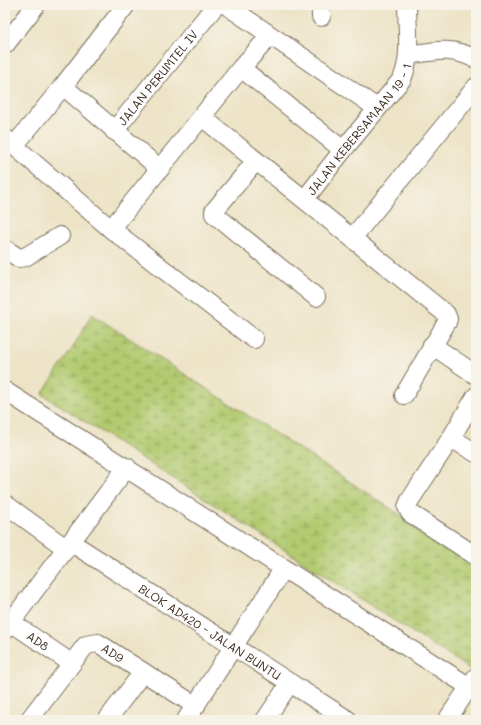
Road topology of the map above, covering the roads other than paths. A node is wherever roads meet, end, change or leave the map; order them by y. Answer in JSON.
{"nodes":[{"id":1,"x":36,"y":5,"type":"edge"},
{"id":2,"x":126,"y":5,"type":"edge"},
{"id":3,"x":216,"y":5,"type":"edge"},
{"id":4,"x":226,"y":5,"type":"edge"},
{"id":5,"x":407,"y":5,"type":"edge"},
{"id":6,"x":270,"y":36,"type":"junction"},
{"id":7,"x":5,"y":45,"type":"edge"},
{"id":8,"x":408,"y":55,"type":"junction"},
{"id":9,"x":476,"y":59,"type":"edge"},
{"id":10,"x":241,"y":68,"type":"junction"},
{"id":11,"x":63,"y":86,"type":"junction"},
{"id":12,"x":476,"y":87,"type":"edge"},
{"id":13,"x":377,"y":108,"type":"junction"},
{"id":14,"x":202,"y":117,"type":"junction"},
{"id":15,"x":114,"y":131,"type":"junction"},
{"id":16,"x":9,"y":142,"type":"edge"},
{"id":17,"x":343,"y":150,"type":"junction"},
{"id":18,"x":256,"y":161,"type":"junction"},
{"id":19,"x":160,"y":169,"type":"junction"},
{"id":20,"x":305,"y":199,"type":"junction"},
{"id":21,"x":111,"y":229,"type":"junction"},
{"id":22,"x":60,"y":236,"type":"dead end"},
{"id":23,"x":353,"y":237,"type":"junction"},
{"id":24,"x":5,"y":249,"type":"edge"},
{"id":25,"x":316,"y":297,"type":"dead end"},
{"id":26,"x":254,"y":339,"type":"dead end"},
{"id":27,"x":432,"y":345,"type":"junction"},
{"id":28,"x":476,"y":375,"type":"edge"},
{"id":29,"x":5,"y":391,"type":"edge"},
{"id":30,"x":404,"y":395,"type":"dead end"},
{"id":31,"x":476,"y":396,"type":"edge"},
{"id":32,"x":451,"y":438,"type":"junction"},
{"id":33,"x":476,"y":453,"type":"edge"},
{"id":34,"x":127,"y":467,"type":"junction"},
{"id":35,"x":5,"y":504,"type":"edge"},
{"id":36,"x":66,"y":550,"type":"junction"},
{"id":37,"x":476,"y":556,"type":"edge"},
{"id":38,"x":284,"y":568,"type":"junction"},
{"id":39,"x":7,"y":623,"type":"edge"},
{"id":40,"x":233,"y":647,"type":"junction"},
{"id":41,"x":71,"y":663,"type":"junction"},
{"id":42,"x":143,"y":672,"type":"junction"},
{"id":43,"x":290,"y":683,"type":"junction"},
{"id":44,"x":474,"y":684,"type":"edge"},
{"id":45,"x":191,"y":713,"type":"edge"},
{"id":46,"x":29,"y":720,"type":"edge"},
{"id":47,"x":107,"y":720,"type":"edge"},
{"id":48,"x":266,"y":720,"type":"edge"},
{"id":49,"x":348,"y":720,"type":"edge"},
{"id":50,"x":447,"y":720,"type":"edge"}],
"edges":[{"from":1,"to":7,"type":"street"},
{"from":2,"to":11,"type":"street"},
{"from":3,"to":15,"type":"street","name":"JALAN PERUMTEL IV"},
{"from":4,"to":6,"type":"street"},
{"from":5,"to":8,"type":"street","name":"JALAN KEBERSAMAAN 19 - 1"},
{"from":6,"to":10,"type":"street"},
{"from":6,"to":13,"type":"street"},
{"from":8,"to":9,"type":"street"},
{"from":8,"to":13,"type":"street","name":"JALAN KEBERSAMAAN 19 - 1"},
{"from":10,"to":14,"type":"street"},
{"from":10,"to":17,"type":"street"},
{"from":11,"to":15,"type":"street"},
{"from":11,"to":16,"type":"street"},
{"from":12,"to":23,"type":"street"},
{"from":13,"to":17,"type":"street","name":"JALAN KEBERSAMAAN 19 - 1"},
{"from":14,"to":18,"type":"street"},
{"from":14,"to":19,"type":"street"},
{"from":15,"to":19,"type":"street"},
{"from":16,"to":21,"type":"street"},
{"from":17,"to":20,"type":"street","name":"JALAN KEBERSAMAAN 19 - 1"},
{"from":18,"to":20,"type":"street"},
{"from":18,"to":25,"type":"street"},
{"from":19,"to":21,"type":"street"},
{"from":20,"to":23,"type":"street"},
{"from":21,"to":26,"type":"street"},
{"from":22,"to":24,"type":"street"},
{"from":23,"to":27,"type":"street"},
{"from":27,"to":28,"type":"street"},
{"from":27,"to":30,"type":"street"},
{"from":29,"to":34,"type":"street"},
{"from":31,"to":32,"type":"street"},
{"from":32,"to":33,"type":"street"},
{"from":32,"to":37,"type":"street"},
{"from":34,"to":36,"type":"street"},
{"from":34,"to":38,"type":"street"},
{"from":35,"to":36,"type":"street","name":"BLOK AD420 - JALAN BUNTU"},
{"from":36,"to":39,"type":"street"},
{"from":36,"to":40,"type":"street","name":"BLOK AD420 - JALAN BUNTU"},
{"from":38,"to":40,"type":"street"},
{"from":38,"to":44,"type":"street"},
{"from":39,"to":41,"type":"street","name":"AD8"},
{"from":40,"to":43,"type":"street","name":"BLOK AD420 - JALAN BUNTU"},
{"from":40,"to":45,"type":"street"},
{"from":41,"to":42,"type":"street","name":"AD9"},
{"from":41,"to":46,"type":"street","name":"AD9"},
{"from":42,"to":45,"type":"street","name":"AD9"},
{"from":42,"to":47,"type":"street"},
{"from":43,"to":48,"type":"street"},
{"from":43,"to":49,"type":"street","name":"BLOK AD420 - JALAN BUNTU"},
{"from":44,"to":50,"type":"street"}]}
